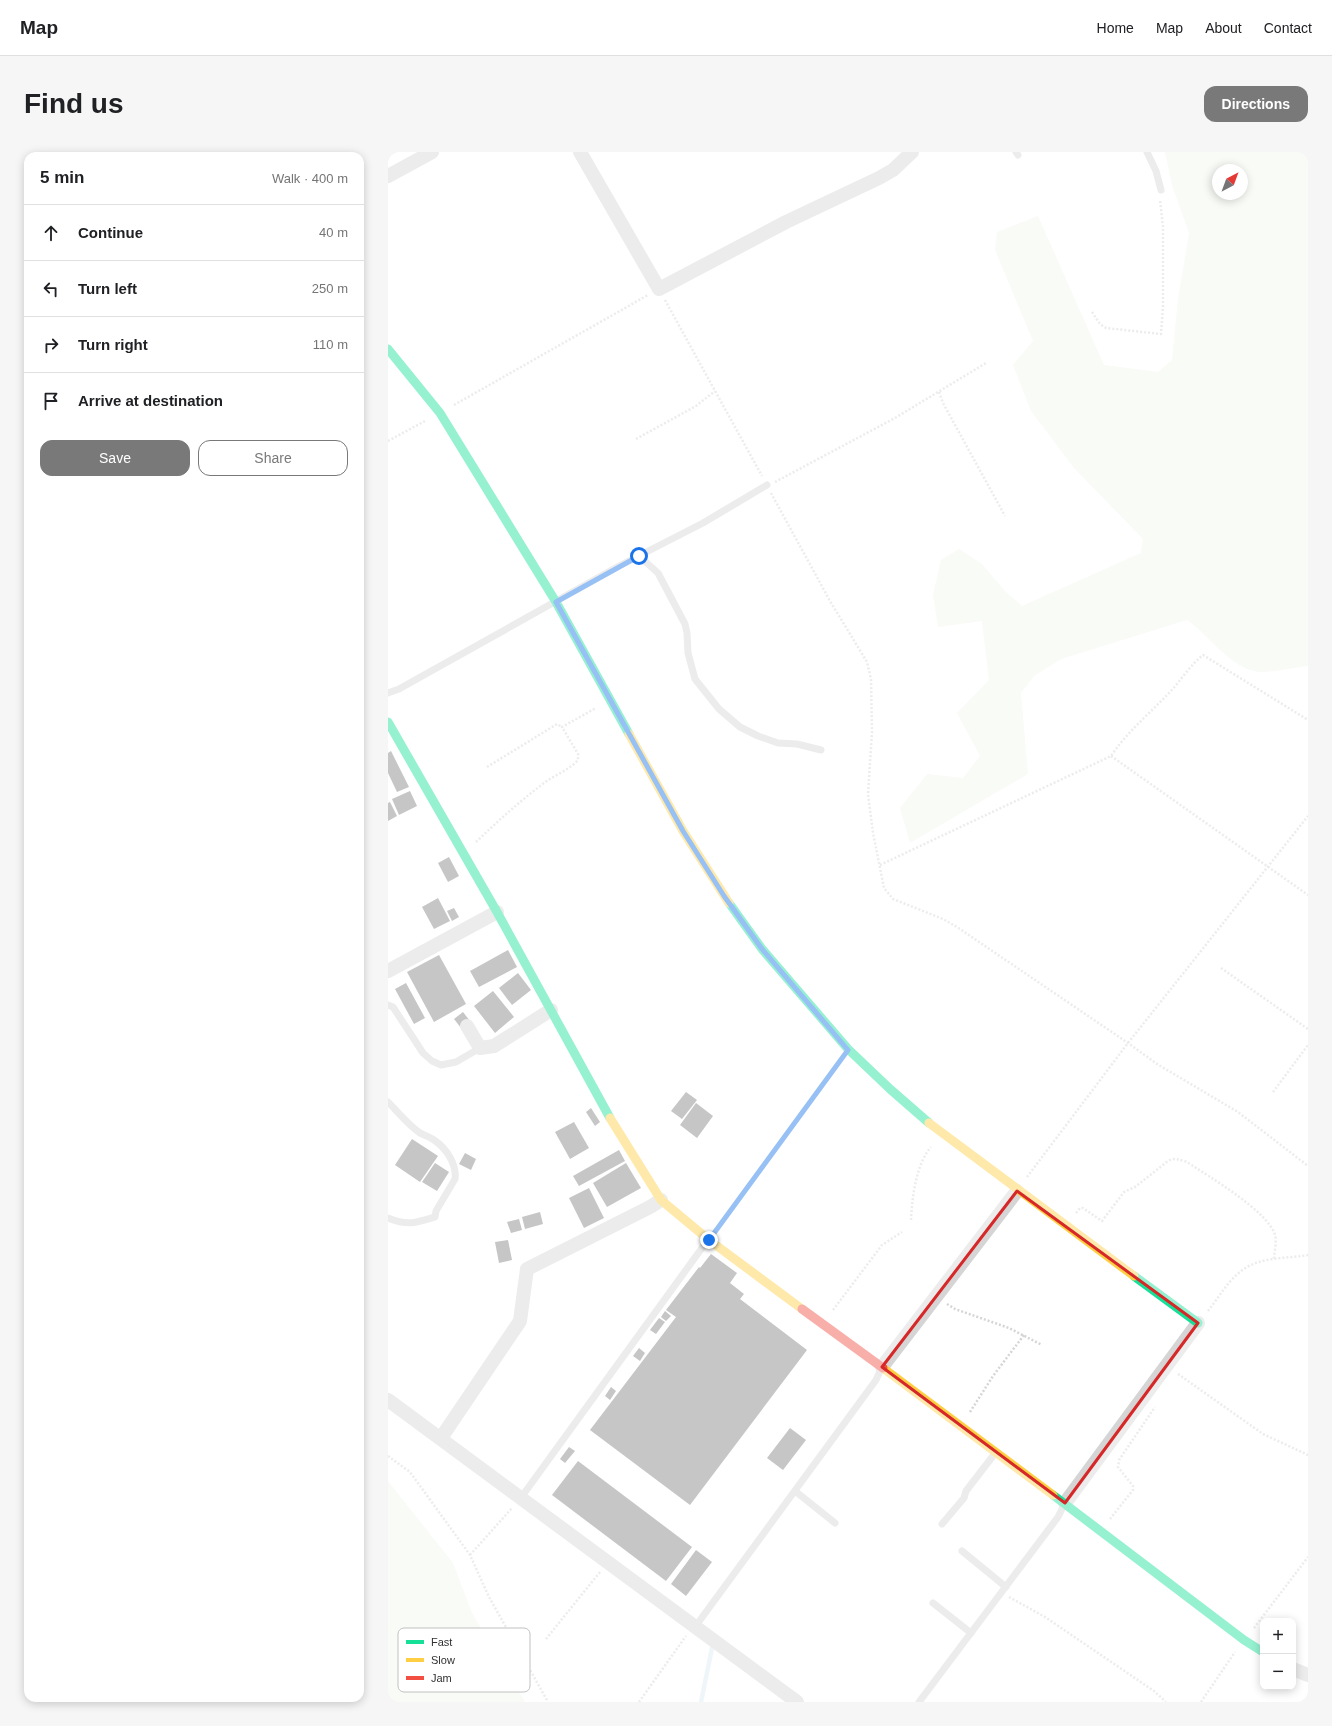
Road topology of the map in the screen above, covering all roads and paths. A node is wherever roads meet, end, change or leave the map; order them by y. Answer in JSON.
{"nodes":[{"id":1,"x":432,"y":152,"type":"edge"},
{"id":2,"x":580,"y":152,"type":"edge"},
{"id":3,"x":912,"y":152,"type":"edge"},
{"id":4,"x":1147,"y":152,"type":"edge"},
{"id":5,"x":388,"y":176,"type":"edge"},
{"id":6,"x":1161,"y":190,"type":"joint"},
{"id":7,"x":659,"y":289,"type":"junction"},
{"id":8,"x":1092,"y":312,"type":"dead end"},
{"id":9,"x":388,"y":349,"type":"edge"},
{"id":10,"x":986,"y":364,"type":"dead end"},
{"id":11,"x":715,"y":391,"type":"junction"},
{"id":12,"x":939,"y":392,"type":"junction"},
{"id":13,"x":440,"y":413,"type":"junction"},
{"id":14,"x":636,"y":439,"type":"dead end"},
{"id":15,"x":388,"y":441,"type":"edge"},
{"id":16,"x":767,"y":485,"type":"junction"},
{"id":17,"x":1005,"y":516,"type":"dead end"},
{"id":18,"x":639,"y":556,"type":"junction"},
{"id":19,"x":556,"y":602,"type":"junction"},
{"id":20,"x":388,"y":693,"type":"edge"},
{"id":21,"x":610,"y":700,"type":"junction"},
{"id":22,"x":1308,"y":720,"type":"edge"},
{"id":23,"x":388,"y":722,"type":"edge"},
{"id":24,"x":562,"y":727,"type":"junction"},
{"id":25,"x":821,"y":750,"type":"dead end"},
{"id":26,"x":1111,"y":756,"type":"junction"},
{"id":27,"x":487,"y":767,"type":"dead end"},
{"id":28,"x":1308,"y":816,"type":"edge"},
{"id":29,"x":463,"y":852,"type":"junction"},
{"id":30,"x":880,"y":865,"type":"junction"},
{"id":31,"x":1268,"y":867,"type":"junction"},
{"id":32,"x":1308,"y":895,"type":"edge"},
{"id":33,"x":497,"y":912,"type":"junction"},
{"id":34,"x":1221,"y":968,"type":"dead end"},
{"id":35,"x":388,"y":971,"type":"edge"},
{"id":36,"x":388,"y":1005,"type":"edge"},
{"id":37,"x":551,"y":1010,"type":"junction"},
{"id":38,"x":468,"y":1026,"type":"dead end"},
{"id":39,"x":1308,"y":1029,"type":"edge"},
{"id":40,"x":1128,"y":1042,"type":"junction"},
{"id":41,"x":1308,"y":1045,"type":"edge"},
{"id":42,"x":480,"y":1048,"type":"junction"},
{"id":43,"x":848,"y":1050,"type":"junction"},
{"id":44,"x":1273,"y":1092,"type":"dead end"},
{"id":45,"x":388,"y":1102,"type":"edge"},
{"id":46,"x":942,"y":1134,"type":"junction"},
{"id":47,"x":1308,"y":1166,"type":"edge"},
{"id":48,"x":1017,"y":1191,"type":"junction"},
{"id":49,"x":661,"y":1200,"type":"junction"},
{"id":50,"x":388,"y":1218,"type":"edge"},
{"id":51,"x":911,"y":1220,"type":"dead end"},
{"id":52,"x":1066,"y":1226,"type":"junction"},
{"id":53,"x":902,"y":1232,"type":"dead end"},
{"id":54,"x":709,"y":1240,"type":"junction"},
{"id":55,"x":1308,"y":1254,"type":"edge"},
{"id":56,"x":1274,"y":1260,"type":"junction"},
{"id":57,"x":936,"y":1297,"type":"junction"},
{"id":58,"x":1198,"y":1323,"type":"junction"},
{"id":59,"x":823,"y":1324,"type":"junction"},
{"id":60,"x":1024,"y":1335,"type":"junction"},
{"id":61,"x":1042,"y":1345,"type":"dead end"},
{"id":62,"x":882,"y":1367,"type":"junction"},
{"id":63,"x":1180,"y":1369,"type":"dead end"},
{"id":64,"x":1178,"y":1374,"type":"junction"},
{"id":65,"x":1174,"y":1378,"type":"dead end"},
{"id":66,"x":388,"y":1400,"type":"edge"},
{"id":67,"x":1156,"y":1406,"type":"dead end"},
{"id":68,"x":959,"y":1424,"type":"junction"},
{"id":69,"x":441,"y":1438,"type":"junction"},
{"id":70,"x":996,"y":1452,"type":"junction"},
{"id":71,"x":1308,"y":1455,"type":"edge"},
{"id":72,"x":388,"y":1456,"type":"edge"},
{"id":73,"x":795,"y":1491,"type":"junction"},
{"id":74,"x":520,"y":1499,"type":"junction"},
{"id":75,"x":1065,"y":1503,"type":"junction"},
{"id":76,"x":834,"y":1523,"type":"dead end"},
{"id":77,"x":942,"y":1524,"type":"dead end"},
{"id":78,"x":1101,"y":1531,"type":"junction"},
{"id":79,"x":962,"y":1551,"type":"dead end"},
{"id":80,"x":470,"y":1555,"type":"junction"},
{"id":81,"x":1308,"y":1557,"type":"edge"},
{"id":82,"x":607,"y":1563,"type":"junction"},
{"id":83,"x":1004,"y":1589,"type":"junction"},
{"id":84,"x":933,"y":1603,"type":"dead end"},
{"id":85,"x":695,"y":1626,"type":"junction"},
{"id":86,"x":505,"y":1628,"type":"edge"},
{"id":87,"x":971,"y":1633,"type":"junction"},
{"id":88,"x":546,"y":1639,"type":"dead end"},
{"id":89,"x":1244,"y":1640,"type":"junction"},
{"id":90,"x":1260,"y":1650,"type":"edge"},
{"id":91,"x":530,"y":1671,"type":"edge"},
{"id":92,"x":1296,"y":1671,"type":"edge"},
{"id":93,"x":1308,"y":1675,"type":"edge"},
{"id":94,"x":548,"y":1702,"type":"edge"},
{"id":95,"x":638,"y":1702,"type":"edge"},
{"id":96,"x":797,"y":1702,"type":"edge"},
{"id":97,"x":919,"y":1702,"type":"edge"},
{"id":98,"x":1166,"y":1702,"type":"edge"},
{"id":99,"x":1201,"y":1702,"type":"edge"}],
"edges":[{"from":1,"to":5,"type":"street"},
{"from":2,"to":7,"type":"street"},
{"from":3,"to":7,"type":"street"},
{"from":4,"to":6,"type":"lane"},
{"from":6,"to":8,"type":"path"},
{"from":7,"to":11,"type":"path"},
{"from":7,"to":13,"type":"path"},
{"from":9,"to":13,"type":"street"},
{"from":10,"to":12,"type":"path"},
{"from":11,"to":14,"type":"path"},
{"from":11,"to":16,"type":"path"},
{"from":12,"to":16,"type":"path"},
{"from":12,"to":17,"type":"path"},
{"from":13,"to":15,"type":"path"},
{"from":13,"to":19,"type":"street"},
{"from":16,"to":18,"type":"lane"},
{"from":16,"to":30,"type":"path"},
{"from":18,"to":19,"type":"lane"},
{"from":18,"to":25,"type":"lane"},
{"from":19,"to":20,"type":"lane"},
{"from":19,"to":21,"type":"street"},
{"from":21,"to":24,"type":"path"},
{"from":21,"to":43,"type":"street"},
{"from":22,"to":26,"type":"path"},
{"from":23,"to":29,"type":"street"},
{"from":24,"to":27,"type":"path"},
{"from":24,"to":29,"type":"path"},
{"from":26,"to":30,"type":"path"},
{"from":26,"to":31,"type":"path"},
{"from":28,"to":31,"type":"path"},
{"from":29,"to":33,"type":"street"},
{"from":30,"to":40,"type":"path"},
{"from":31,"to":32,"type":"path"},
{"from":31,"to":40,"type":"path"},
{"from":33,"to":35,"type":"street"},
{"from":33,"to":37,"type":"street"},
{"from":34,"to":39,"type":"path"},
{"from":36,"to":42,"type":"lane"},
{"from":37,"to":42,"type":"street"},
{"from":37,"to":49,"type":"street"},
{"from":38,"to":42,"type":"street"},
{"from":40,"to":47,"type":"path"},
{"from":40,"to":48,"type":"path"},
{"from":41,"to":44,"type":"path"},
{"from":43,"to":46,"type":"street"},
{"from":43,"to":54,"type":"path"},
{"from":45,"to":50,"type":"lane"},
{"from":46,"to":48,"type":"street"},
{"from":46,"to":51,"type":"path"},
{"from":48,"to":52,"type":"street"},
{"from":48,"to":57,"type":"street"},
{"from":49,"to":54,"type":"street"},
{"from":49,"to":69,"type":"street"},
{"from":52,"to":56,"type":"path"},
{"from":52,"to":58,"type":"street"},
{"from":53,"to":59,"type":"path"},
{"from":54,"to":59,"type":"street"},
{"from":54,"to":74,"type":"lane"},
{"from":55,"to":56,"type":"path"},
{"from":56,"to":58,"type":"path"},
{"from":57,"to":60,"type":"path"},
{"from":57,"to":62,"type":"street"},
{"from":58,"to":75,"type":"street"},
{"from":59,"to":62,"type":"street"},
{"from":60,"to":61,"type":"path"},
{"from":60,"to":68,"type":"path"},
{"from":62,"to":68,"type":"street"},
{"from":62,"to":73,"type":"lane"},
{"from":63,"to":64,"type":"path"},
{"from":64,"to":65,"type":"path"},
{"from":64,"to":71,"type":"path"},
{"from":66,"to":69,"type":"street"},
{"from":67,"to":78,"type":"path"},
{"from":68,"to":70,"type":"street"},
{"from":69,"to":74,"type":"street"},
{"from":70,"to":75,"type":"street"},
{"from":70,"to":77,"type":"lane"},
{"from":72,"to":80,"type":"path"},
{"from":73,"to":76,"type":"lane"},
{"from":73,"to":85,"type":"lane"},
{"from":74,"to":80,"type":"path"},
{"from":74,"to":82,"type":"street"},
{"from":75,"to":78,"type":"street"},
{"from":75,"to":83,"type":"lane"},
{"from":78,"to":89,"type":"street"},
{"from":79,"to":83,"type":"lane"},
{"from":80,"to":86,"type":"path"},
{"from":81,"to":89,"type":"path"},
{"from":82,"to":85,"type":"street"},
{"from":82,"to":88,"type":"path"},
{"from":83,"to":87,"type":"lane"},
{"from":83,"to":98,"type":"path"},
{"from":84,"to":87,"type":"lane"},
{"from":85,"to":95,"type":"path"},
{"from":85,"to":96,"type":"street"},
{"from":87,"to":97,"type":"lane"},
{"from":89,"to":90,"type":"street"},
{"from":89,"to":99,"type":"path"},
{"from":91,"to":94,"type":"path"},
{"from":92,"to":93,"type":"street"}]}
